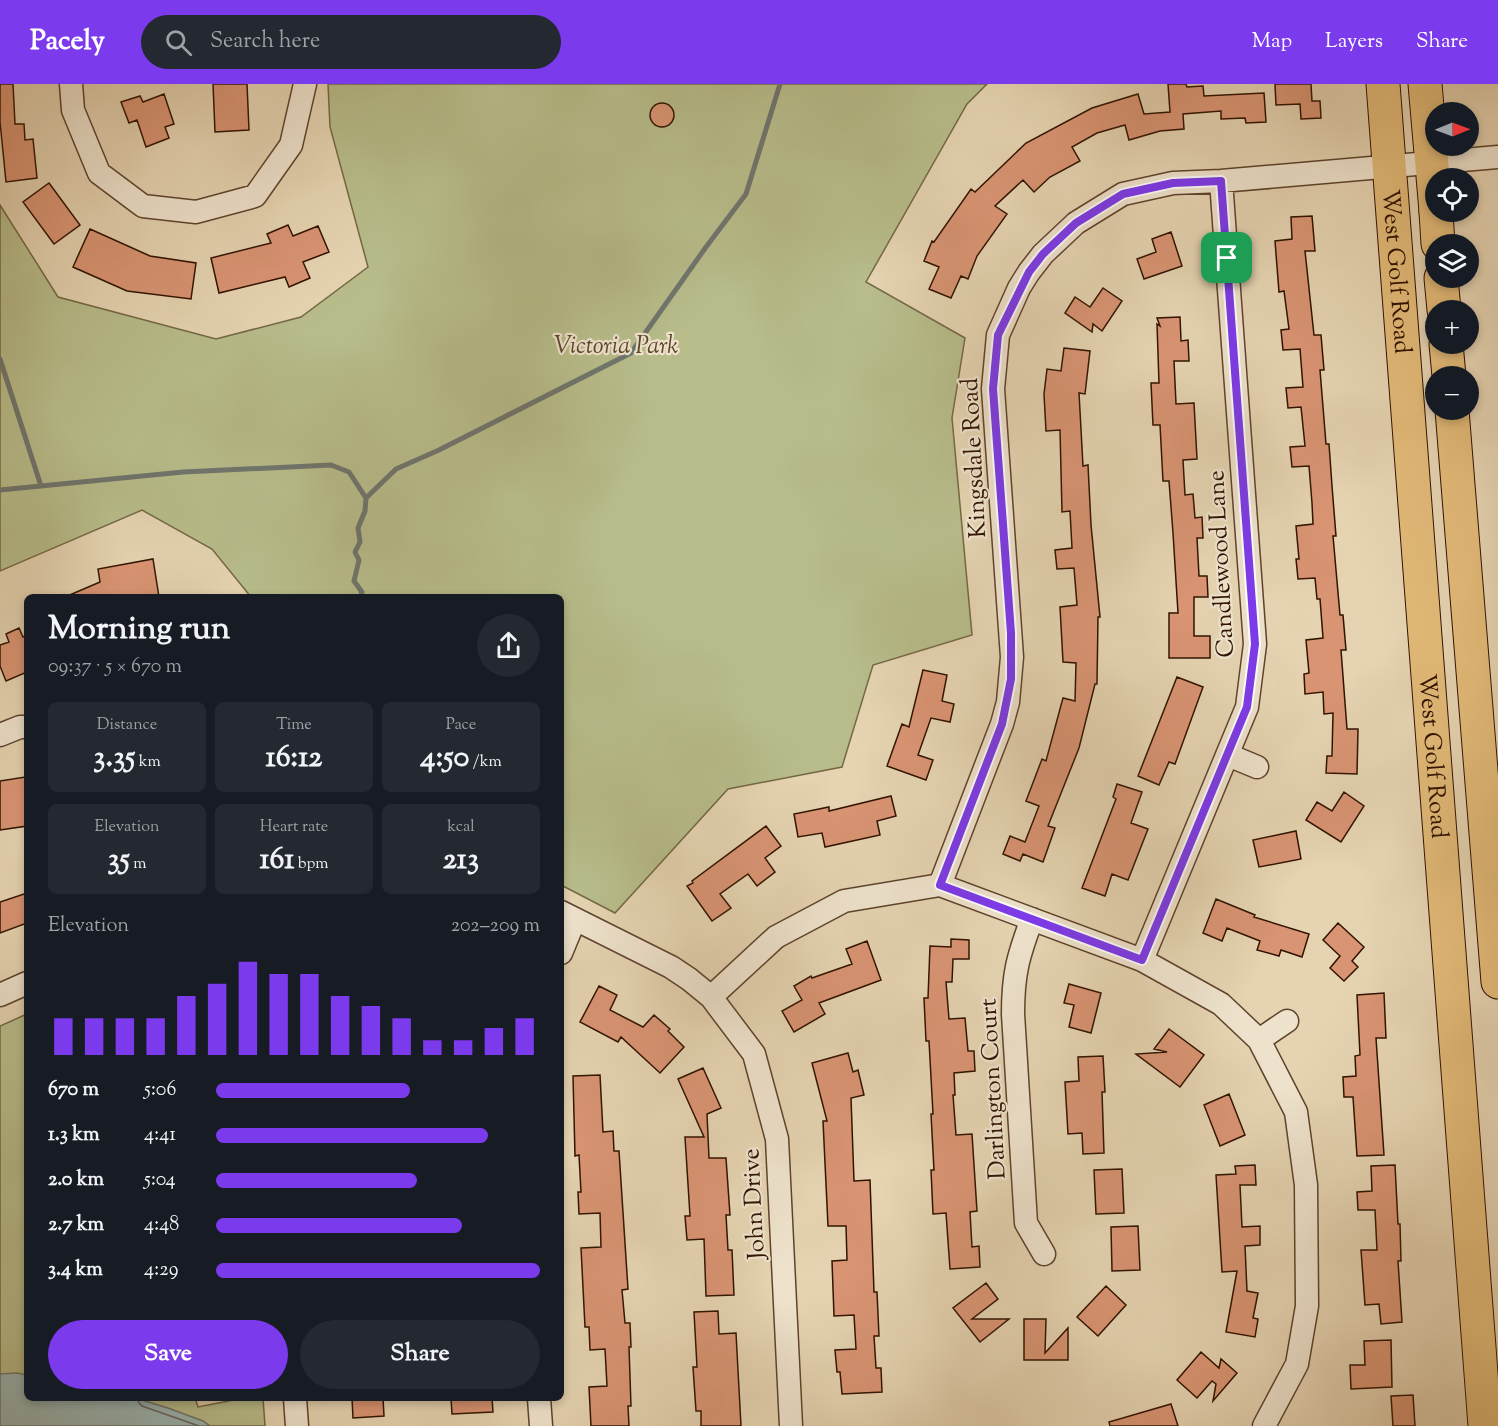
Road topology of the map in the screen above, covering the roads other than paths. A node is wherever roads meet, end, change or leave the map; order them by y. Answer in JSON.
{"nodes":[{"id":1,"x":72,"y":84,"type":"edge"},
{"id":2,"x":305,"y":84,"type":"edge"},
{"id":3,"x":1383,"y":84,"type":"edge"},
{"id":4,"x":1425,"y":84,"type":"edge"},
{"id":5,"x":1498,"y":157,"type":"edge"},
{"id":6,"x":1431,"y":163,"type":"junction"},
{"id":7,"x":1390,"y":166,"type":"junction"},
{"id":8,"x":1432,"y":168,"type":"edge"},
{"id":9,"x":1221,"y":181,"type":"junction"},
{"id":10,"x":1453,"y":420,"type":"edge"},
{"id":11,"x":24,"y":727,"type":"edge"},
{"id":12,"x":0,"y":735,"type":"edge"},
{"id":13,"x":1228,"y":755,"type":"junction"},
{"id":14,"x":1257,"y":767,"type":"dead end"},
{"id":15,"x":940,"y":885,"type":"junction"},
{"id":16,"x":568,"y":915,"type":"edge"},
{"id":17,"x":1032,"y":920,"type":"junction"},
{"id":18,"x":564,"y":937,"type":"edge"},
{"id":19,"x":1142,"y":960,"type":"junction"},
{"id":20,"x":1498,"y":982,"type":"edge"},
{"id":21,"x":24,"y":984,"type":"edge"},
{"id":22,"x":0,"y":995,"type":"edge"},
{"id":23,"x":711,"y":997,"type":"junction"},
{"id":24,"x":1287,"y":1021,"type":"dead end"},
{"id":25,"x":1259,"y":1040,"type":"junction"},
{"id":26,"x":1044,"y":1254,"type":"dead end"},
{"id":27,"x":1489,"y":1368,"type":"edge"},
{"id":28,"x":295,"y":1401,"type":"edge"},
{"id":29,"x":539,"y":1401,"type":"edge"},
{"id":30,"x":297,"y":1426,"type":"edge"},
{"id":31,"x":541,"y":1426,"type":"edge"},
{"id":32,"x":791,"y":1426,"type":"edge"},
{"id":33,"x":1264,"y":1426,"type":"edge"},
{"id":34,"x":1485,"y":1426,"type":"edge"}],
"edges":[{"from":1,"to":2,"type":"street"},
{"from":3,"to":7,"type":"main road","name":"West Golf Road"},
{"from":4,"to":6,"type":"main road","name":"West Golf Road"},
{"from":5,"to":6,"type":"street","name":"Kingsdale Road"},
{"from":6,"to":7,"type":"street","name":"Kingsdale Road"},
{"from":6,"to":8,"type":"main road","name":"West Golf Road"},
{"from":7,"to":9,"type":"street","name":"Kingsdale Road"},
{"from":7,"to":27,"type":"main road","name":"West Golf Road"},
{"from":9,"to":13,"type":"street","name":"Candlewood Lane"},
{"from":9,"to":15,"type":"street","name":"Kingsdale Road"},
{"from":10,"to":20,"type":"main road","name":"West Golf Road"},
{"from":11,"to":12,"type":"street"},
{"from":13,"to":14,"type":"street"},
{"from":13,"to":19,"type":"street","name":"Candlewood Lane"},
{"from":15,"to":17,"type":"street"},
{"from":15,"to":23,"type":"street"},
{"from":16,"to":18,"type":"street"},
{"from":16,"to":23,"type":"street","name":"John Drive"},
{"from":17,"to":19,"type":"street"},
{"from":17,"to":26,"type":"street","name":"Darlington Court"},
{"from":19,"to":25,"type":"street"},
{"from":21,"to":22,"type":"street"},
{"from":23,"to":32,"type":"street","name":"John Drive"},
{"from":24,"to":25,"type":"street"},
{"from":25,"to":33,"type":"street"},
{"from":27,"to":34,"type":"main road","name":"West Golf Road"},
{"from":28,"to":30,"type":"street"},
{"from":29,"to":31,"type":"street"}]}
